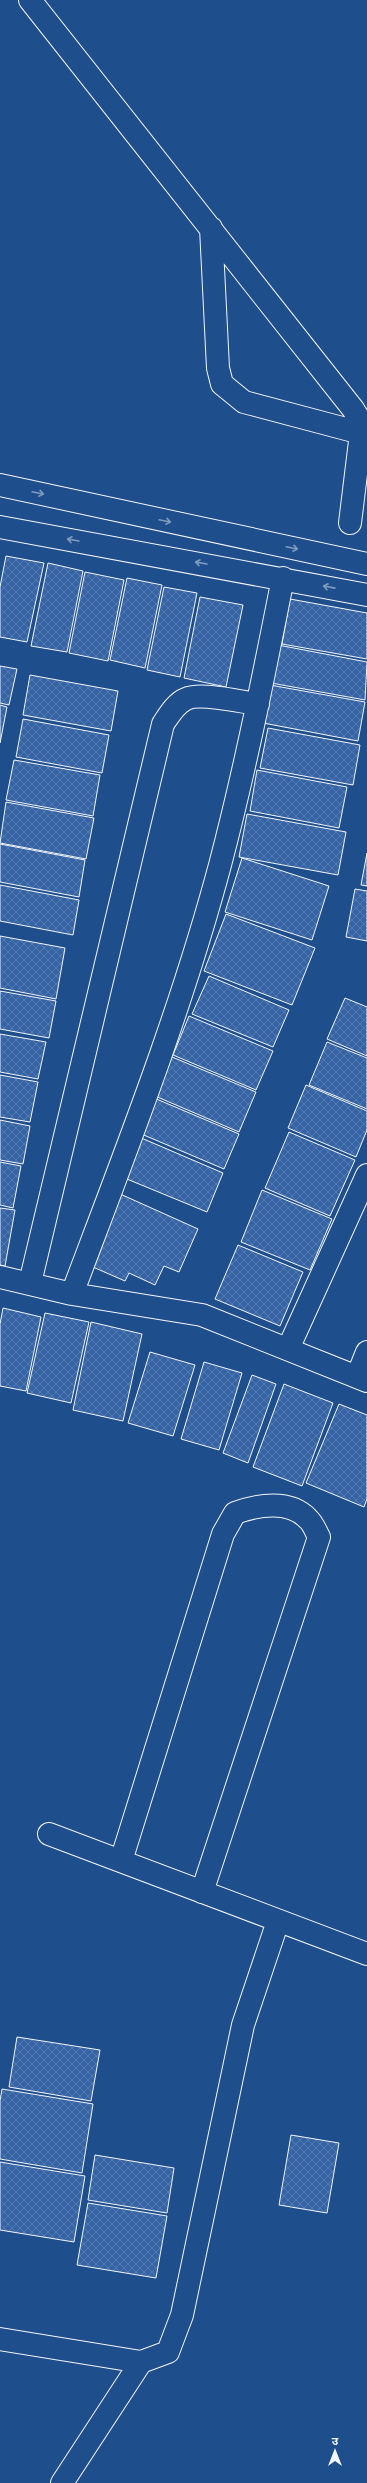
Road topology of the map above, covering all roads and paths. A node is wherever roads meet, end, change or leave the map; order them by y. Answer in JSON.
{"nodes":[{"id":1,"x":30,"y":0,"type":"edge"},
{"id":2,"x":211,"y":228,"type":"junction"},
{"id":3,"x":360,"y":433,"type":"junction"},
{"id":4,"x":0,"y":485,"type":"edge"},
{"id":5,"x":350,"y":523,"type":"dead end"},
{"id":6,"x":0,"y":527,"type":"edge"},
{"id":7,"x":367,"y":564,"type":"edge"},
{"id":8,"x":283,"y":578,"type":"junction"},
{"id":9,"x":367,"y":595,"type":"edge"},
{"id":10,"x":258,"y":704,"type":"junction"},
{"id":11,"x":367,"y":1175,"type":"edge"},
{"id":12,"x":0,"y":1277,"type":"edge"},
{"id":13,"x":30,"y":1283,"type":"junction"},
{"id":14,"x":72,"y":1294,"type":"junction"},
{"id":15,"x":288,"y":1349,"type":"junction"},
{"id":16,"x":367,"y":1352,"type":"edge"},
{"id":17,"x":362,"y":1379,"type":"edge"},
{"id":18,"x":49,"y":1834,"type":"dead end"},
{"id":19,"x":121,"y":1861,"type":"junction"},
{"id":20,"x":202,"y":1892,"type":"junction"},
{"id":21,"x":278,"y":1921,"type":"junction"},
{"id":22,"x":367,"y":1954,"type":"edge"},
{"id":23,"x":0,"y":2339,"type":"edge"},
{"id":24,"x":141,"y":2362,"type":"junction"},
{"id":25,"x":62,"y":2483,"type":"edge"}],
"edges":[{"from":1,"to":2,"type":"street"},
{"from":2,"to":3,"type":"street"},
{"from":2,"to":3,"type":"street"},
{"from":3,"to":5,"type":"street"},
{"from":4,"to":7,"type":"street","one_way":true},
{"from":8,"to":6,"type":"street","one_way":true},
{"from":9,"to":8,"type":"street","one_way":true},
{"from":8,"to":10,"type":"street"},
{"from":10,"to":13,"type":"street"},
{"from":10,"to":14,"type":"street"},
{"from":11,"to":15,"type":"street"},
{"from":12,"to":13,"type":"street"},
{"from":13,"to":14,"type":"street"},
{"from":14,"to":15,"type":"street"},
{"from":15,"to":17,"type":"street"},
{"from":16,"to":17,"type":"street"},
{"from":18,"to":19,"type":"street"},
{"from":19,"to":20,"type":"street"},
{"from":19,"to":20,"type":"street"},
{"from":20,"to":21,"type":"street"},
{"from":21,"to":22,"type":"street"},
{"from":21,"to":24,"type":"street"},
{"from":23,"to":24,"type":"street"},
{"from":24,"to":25,"type":"street"}]}
